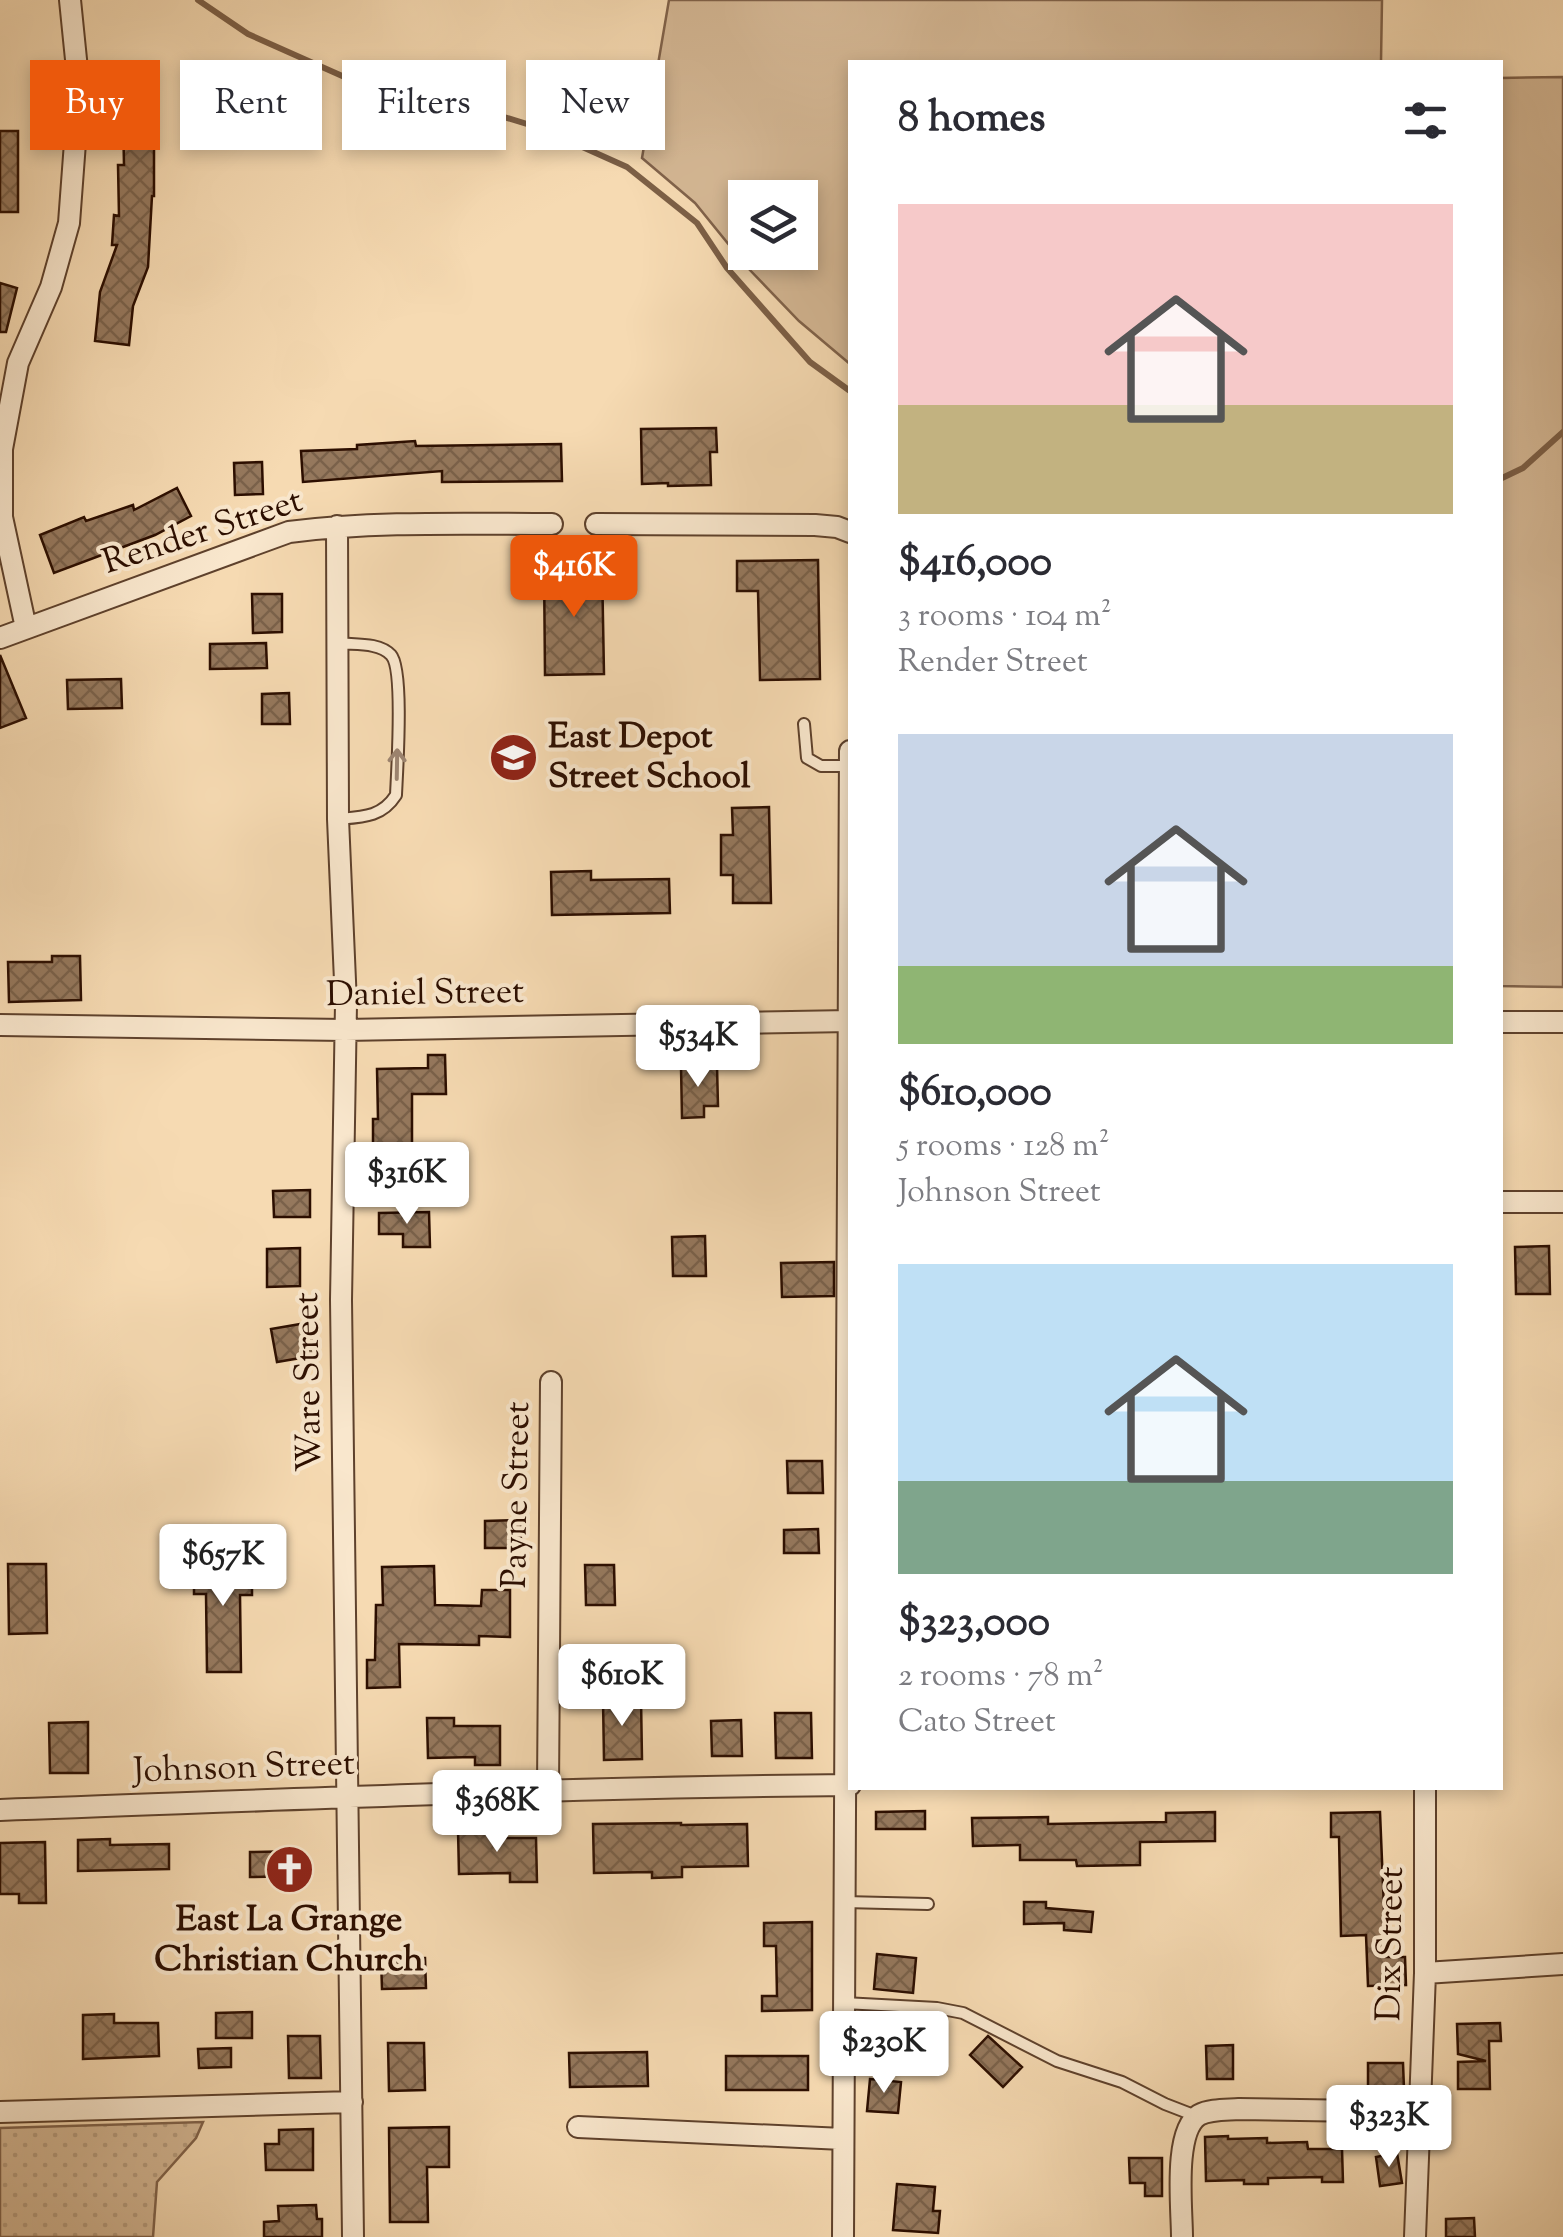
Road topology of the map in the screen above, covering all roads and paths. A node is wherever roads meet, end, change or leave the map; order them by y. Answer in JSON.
{"nodes":[{"id":1,"x":70,"y":0,"type":"edge"},
{"id":2,"x":552,"y":524,"type":"dead end"},
{"id":3,"x":596,"y":524,"type":"dead end"},
{"id":4,"x":337,"y":526,"type":"junction"},
{"id":5,"x":848,"y":531,"type":"edge"},
{"id":6,"x":26,"y":628,"type":"junction"},
{"id":7,"x":0,"y":638,"type":"edge"},
{"id":8,"x":338,"y":644,"type":"junction"},
{"id":9,"x":804,"y":724,"type":"dead end"},
{"id":10,"x":848,"y":766,"type":"edge"},
{"id":11,"x":338,"y":819,"type":"junction"},
{"id":12,"x":848,"y":1021,"type":"edge"},
{"id":13,"x":1503,"y":1022,"type":"edge"},
{"id":14,"x":1563,"y":1022,"type":"edge"},
{"id":15,"x":0,"y":1025,"type":"edge"},
{"id":16,"x":346,"y":1030,"type":"junction"},
{"id":17,"x":1503,"y":1202,"type":"edge"},
{"id":18,"x":1563,"y":1202,"type":"edge"},
{"id":19,"x":552,"y":1382,"type":"dead end"},
{"id":20,"x":848,"y":1515,"type":"edge"},
{"id":21,"x":848,"y":1785,"type":"edge"},
{"id":22,"x":548,"y":1790,"type":"junction"},
{"id":23,"x":1425,"y":1790,"type":"edge"},
{"id":24,"x":348,"y":1799,"type":"junction"},
{"id":25,"x":0,"y":1810,"type":"edge"},
{"id":26,"x":844,"y":1902,"type":"junction"},
{"id":27,"x":928,"y":1904,"type":"dead end"},
{"id":28,"x":1563,"y":1964,"type":"edge"},
{"id":29,"x":1425,"y":1973,"type":"junction"},
{"id":30,"x":844,"y":2003,"type":"junction"},
{"id":31,"x":352,"y":2102,"type":"junction"},
{"id":32,"x":0,"y":2112,"type":"edge"},
{"id":33,"x":1422,"y":2112,"type":"junction"},
{"id":34,"x":1197,"y":2116,"type":"junction"},
{"id":35,"x":578,"y":2127,"type":"dead end"},
{"id":36,"x":843,"y":2139,"type":"junction"},
{"id":37,"x":352,"y":2237,"type":"edge"},
{"id":38,"x":843,"y":2237,"type":"edge"},
{"id":39,"x":1182,"y":2237,"type":"edge"},
{"id":40,"x":1415,"y":2237,"type":"edge"}],
"edges":[{"from":1,"to":6,"type":"street"},
{"from":2,"to":4,"type":"street","name":"Render Street"},
{"from":3,"to":5,"type":"street"},
{"from":4,"to":6,"type":"street","name":"Render Street"},
{"from":4,"to":8,"type":"street","name":"Ware Street"},
{"from":6,"to":7,"type":"street","name":"Render Street"},
{"from":8,"to":11,"type":"street","name":"Ware Street"},
{"from":11,"to":8,"type":"lane","one_way":true},
{"from":9,"to":10,"type":"lane"},
{"from":11,"to":16,"type":"street","name":"Ware Street"},
{"from":12,"to":16,"type":"street","name":"Daniel Street"},
{"from":13,"to":14,"type":"street"},
{"from":15,"to":16,"type":"street","name":"Daniel Street"},
{"from":16,"to":24,"type":"street","name":"Ware Street"},
{"from":17,"to":18,"type":"street"},
{"from":19,"to":22,"type":"street","name":"Payne Street"},
{"from":20,"to":21,"type":"street"},
{"from":21,"to":22,"type":"street","name":"Johnson Street"},
{"from":21,"to":26,"type":"street"},
{"from":22,"to":24,"type":"street","name":"Johnson Street"},
{"from":23,"to":29,"type":"street","name":"Dix Street"},
{"from":24,"to":25,"type":"street","name":"Johnson Street"},
{"from":24,"to":31,"type":"street","name":"Ware Street"},
{"from":26,"to":27,"type":"lane"},
{"from":26,"to":30,"type":"street"},
{"from":28,"to":29,"type":"street"},
{"from":29,"to":33,"type":"street","name":"Dix Street"},
{"from":30,"to":34,"type":"lane"},
{"from":30,"to":36,"type":"street"},
{"from":31,"to":32,"type":"street"},
{"from":31,"to":37,"type":"street","name":"Ware Street"},
{"from":33,"to":34,"type":"street"},
{"from":33,"to":40,"type":"street","name":"Dix Street"},
{"from":34,"to":39,"type":"street"},
{"from":35,"to":36,"type":"street"},
{"from":36,"to":38,"type":"street"}]}
